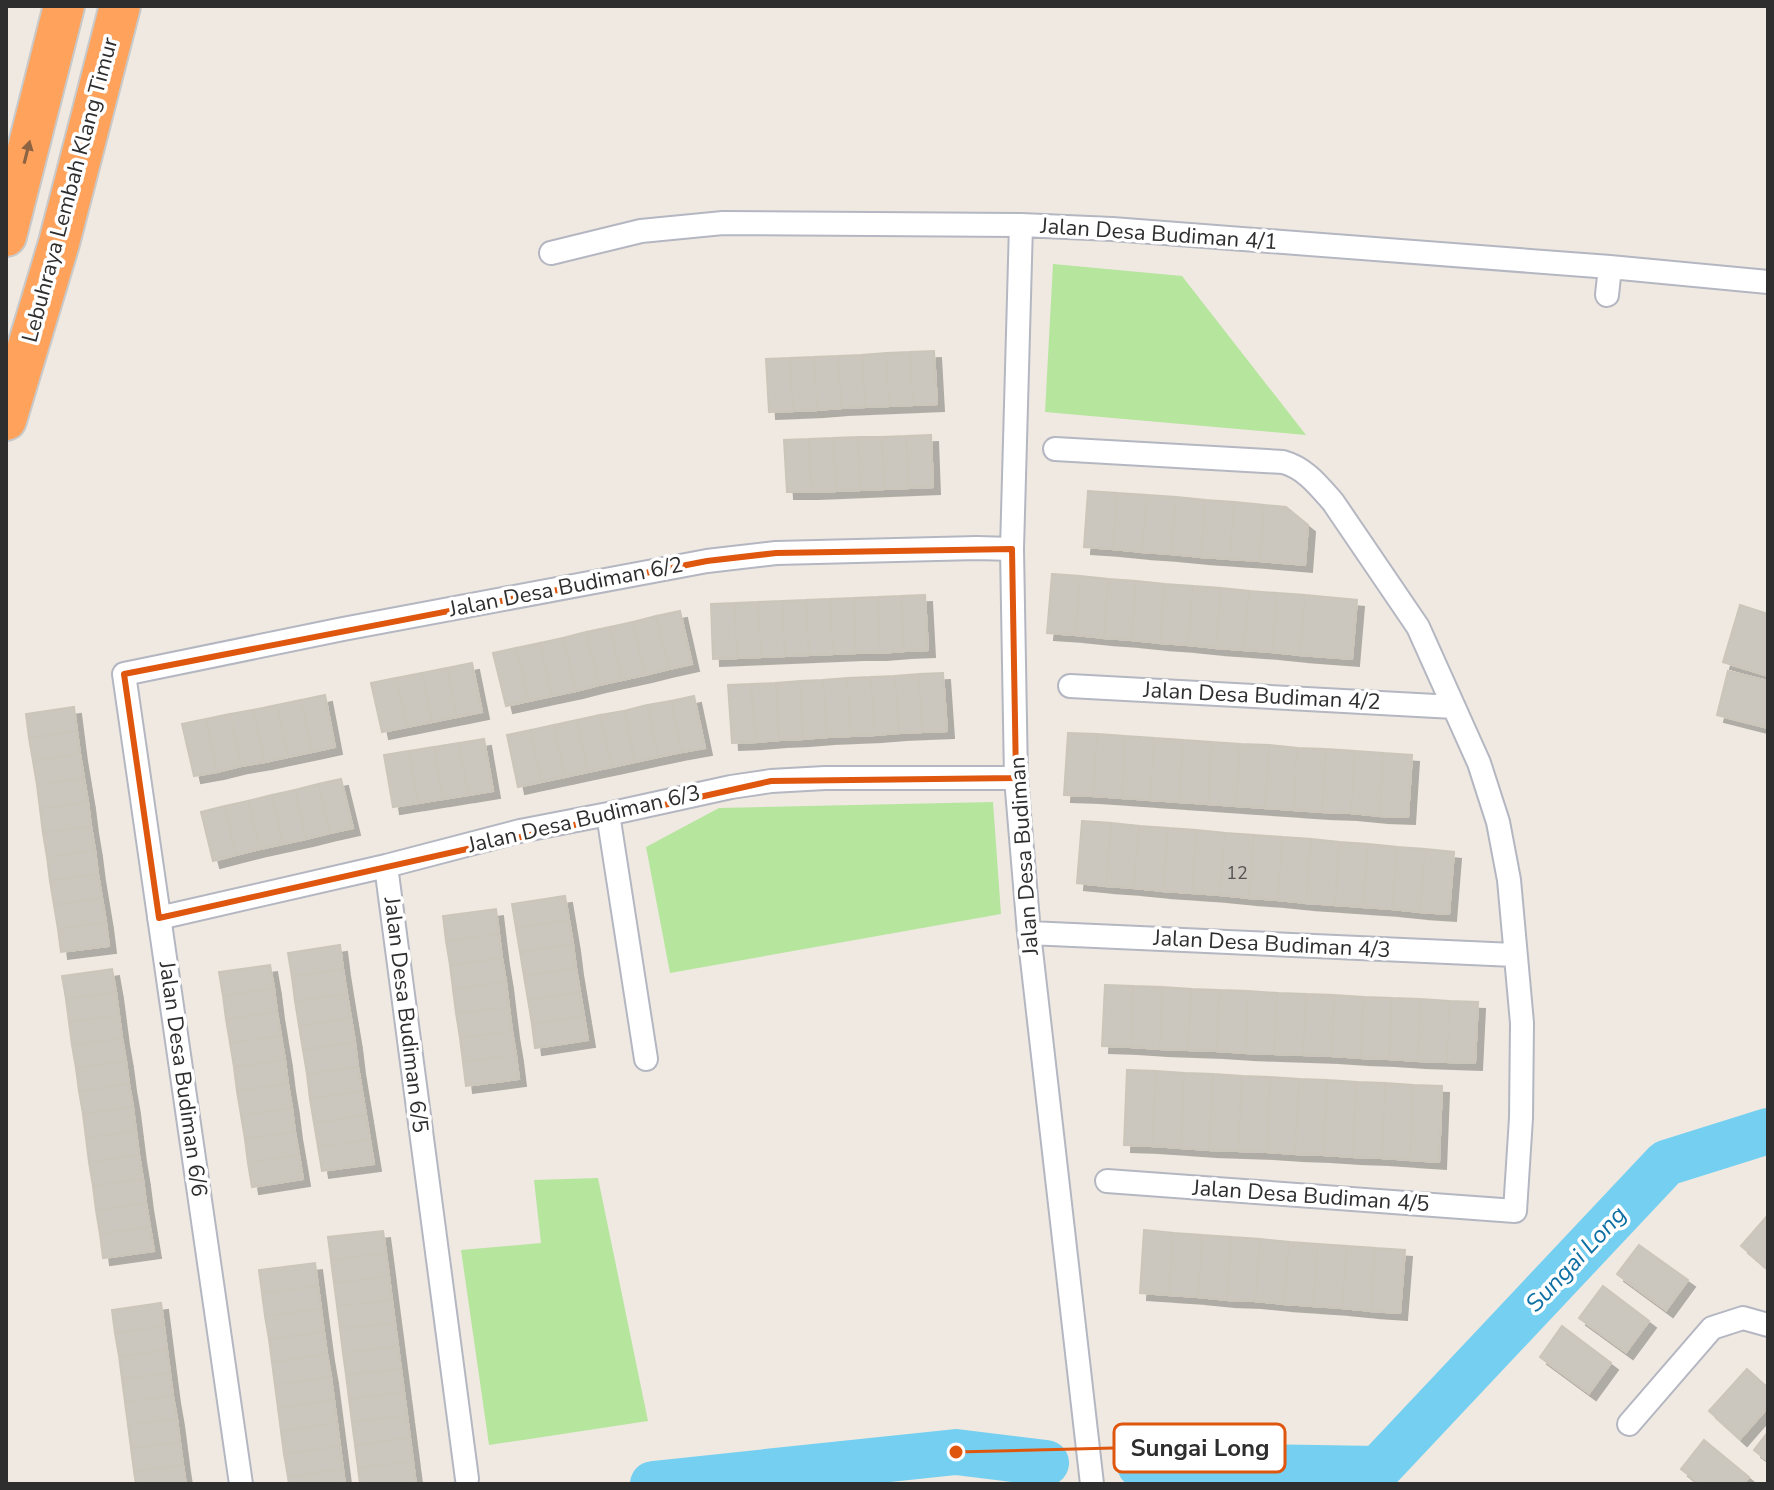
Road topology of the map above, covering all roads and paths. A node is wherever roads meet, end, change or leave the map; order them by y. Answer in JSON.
{"nodes":[{"id":1,"x":64,"y":6,"type":"edge"},
{"id":2,"x":120,"y":6,"type":"edge"},
{"id":3,"x":1021,"y":225,"type":"junction"},
{"id":4,"x":7,"y":232,"type":"edge"},
{"id":5,"x":551,"y":253,"type":"dead end"},
{"id":6,"x":1610,"y":267,"type":"junction"},
{"id":7,"x":1768,"y":282,"type":"edge"},
{"id":8,"x":1607,"y":295,"type":"dead end"},
{"id":9,"x":6,"y":420,"type":"edge"},
{"id":10,"x":1055,"y":449,"type":"dead end"},
{"id":11,"x":1012,"y":549,"type":"junction"},
{"id":12,"x":124,"y":674,"type":"joint"},
{"id":13,"x":1070,"y":686,"type":"dead end"},
{"id":14,"x":1454,"y":707,"type":"junction"},
{"id":15,"x":1016,"y":778,"type":"junction"},
{"id":16,"x":608,"y":814,"type":"junction"},
{"id":17,"x":386,"y":866,"type":"junction"},
{"id":18,"x":159,"y":918,"type":"junction"},
{"id":19,"x":1029,"y":933,"type":"junction"},
{"id":20,"x":1514,"y":955,"type":"junction"},
{"id":21,"x":646,"y":1059,"type":"dead end"},
{"id":22,"x":1107,"y":1181,"type":"dead end"},
{"id":23,"x":1768,"y":1325,"type":"edge"},
{"id":24,"x":1629,"y":1424,"type":"dead end"},
{"id":25,"x":467,"y":1479,"type":"dead end"},
{"id":26,"x":241,"y":1484,"type":"edge"},
{"id":27,"x":1092,"y":1484,"type":"edge"}],
"edges":[{"from":4,"to":1,"type":"highway","one_way":true},
{"from":2,"to":9,"type":"highway","name":"Lebuhraya Lembah Klang Timur"},
{"from":3,"to":5,"type":"street","name":"Jalan Desa Budiman 4/1"},
{"from":3,"to":6,"type":"street","name":"Jalan Desa Budiman 4/1"},
{"from":3,"to":11,"type":"street","name":"Jalan Desa Budiman"},
{"from":6,"to":7,"type":"street","name":"Jalan Desa Budiman 4/1"},
{"from":6,"to":8,"type":"street"},
{"from":10,"to":14,"type":"street"},
{"from":11,"to":12,"type":"street","name":"Jalan Desa Budiman 6/2"},
{"from":11,"to":15,"type":"street","name":"Jalan Desa Budiman"},
{"from":12,"to":18,"type":"street","name":"Jalan Desa Budiman 6/6"},
{"from":13,"to":14,"type":"street","name":"Jalan Desa Budiman 4/2"},
{"from":14,"to":20,"type":"street"},
{"from":15,"to":16,"type":"street","name":"Jalan Desa Budiman 6/3"},
{"from":15,"to":19,"type":"street","name":"Jalan Desa Budiman"},
{"from":16,"to":17,"type":"street","name":"Jalan Desa Budiman 6/3"},
{"from":16,"to":21,"type":"street"},
{"from":17,"to":18,"type":"street","name":"Jalan Desa Budiman 6/3"},
{"from":17,"to":25,"type":"street","name":"Jalan Desa Budiman 6/5"},
{"from":18,"to":26,"type":"street","name":"Jalan Desa Budiman 6/6"},
{"from":19,"to":20,"type":"street","name":"Jalan Desa Budiman 4/3"},
{"from":19,"to":27,"type":"street","name":"Jalan Desa Budiman"},
{"from":20,"to":22,"type":"street","name":"Jalan Desa Budiman 4/5"},
{"from":23,"to":24,"type":"street"}]}
